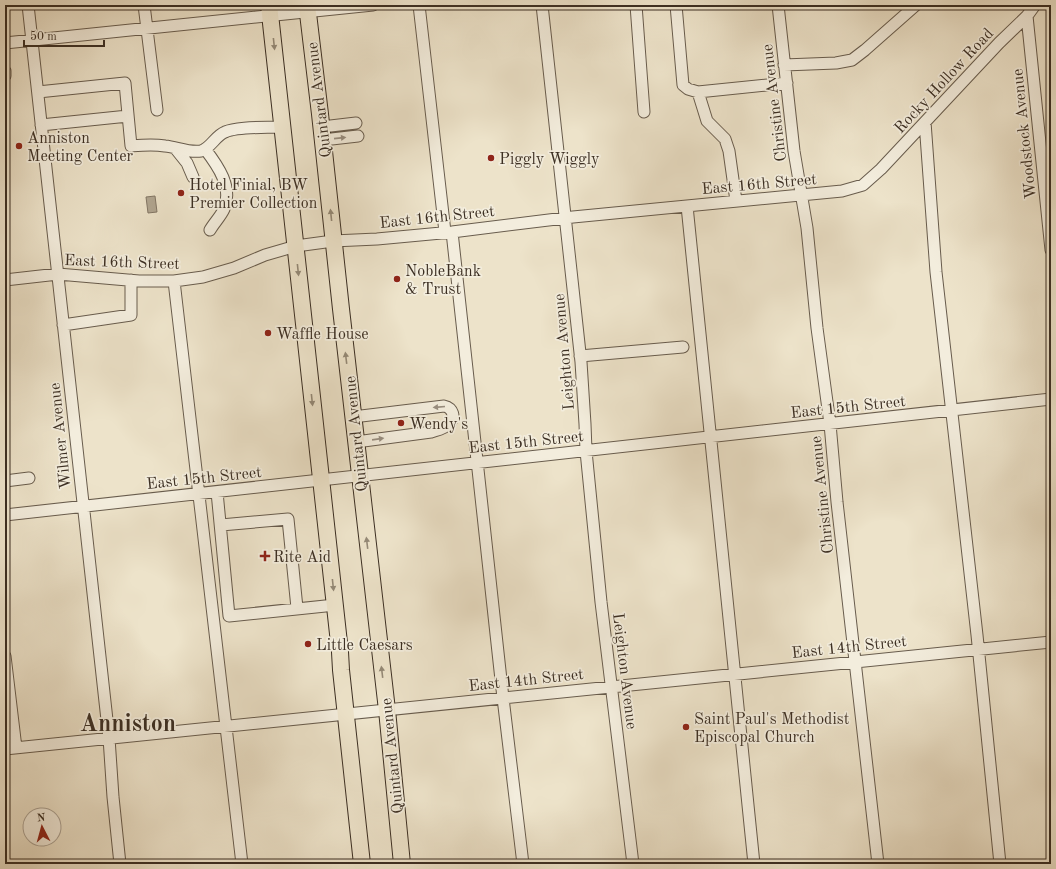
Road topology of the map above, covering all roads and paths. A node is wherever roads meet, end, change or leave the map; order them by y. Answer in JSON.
{"nodes":[{"id":1,"x":28,"y":5,"type":"edge"},
{"id":2,"x":144,"y":5,"type":"edge"},
{"id":3,"x":373,"y":5,"type":"edge"},
{"id":4,"x":419,"y":5,"type":"edge"},
{"id":5,"x":542,"y":5,"type":"edge"},
{"id":6,"x":636,"y":5,"type":"edge"},
{"id":7,"x":676,"y":5,"type":"edge"},
{"id":8,"x":778,"y":5,"type":"edge"},
{"id":9,"x":916,"y":5,"type":"edge"},
{"id":10,"x":1035,"y":5,"type":"edge"},
{"id":11,"x":307,"y":9,"type":"edge"},
{"id":12,"x":270,"y":11,"type":"edge"},
{"id":13,"x":1027,"y":16,"type":"junction"},
{"id":14,"x":147,"y":29,"type":"junction"},
{"id":15,"x":32,"y":40,"type":"junction"},
{"id":16,"x":5,"y":43,"type":"edge"},
{"id":17,"x":784,"y":65,"type":"junction"},
{"id":18,"x":5,"y":71,"type":"edge"},
{"id":19,"x":6,"y":76,"type":"edge"},
{"id":20,"x":787,"y":83,"type":"junction"},
{"id":21,"x":38,"y":92,"type":"junction"},
{"id":22,"x":698,"y":92,"type":"junction"},
{"id":23,"x":157,"y":110,"type":"dead end"},
{"id":24,"x":644,"y":112,"type":"dead end"},
{"id":25,"x":128,"y":116,"type":"junction"},
{"id":26,"x":925,"y":122,"type":"junction"},
{"id":27,"x":356,"y":123,"type":"dead end"},
{"id":28,"x":41,"y":125,"type":"junction"},
{"id":29,"x":283,"y":128,"type":"junction"},
{"id":30,"x":322,"y":133,"type":"junction"},
{"id":31,"x":358,"y":136,"type":"dead end"},
{"id":32,"x":175,"y":148,"type":"junction"},
{"id":33,"x":205,"y":149,"type":"junction"},
{"id":34,"x":873,"y":176,"type":"joint"},
{"id":35,"x":193,"y":177,"type":"dead end"},
{"id":36,"x":801,"y":194,"type":"junction"},
{"id":37,"x":736,"y":201,"type":"junction"},
{"id":38,"x":687,"y":206,"type":"junction"},
{"id":39,"x":566,"y":217,"type":"junction"},
{"id":40,"x":210,"y":230,"type":"dead end"},
{"id":41,"x":449,"y":232,"type":"junction"},
{"id":42,"x":334,"y":241,"type":"junction"},
{"id":43,"x":296,"y":246,"type":"junction"},
{"id":44,"x":1051,"y":250,"type":"edge"},
{"id":45,"x":58,"y":274,"type":"junction"},
{"id":46,"x":5,"y":280,"type":"edge"},
{"id":47,"x":131,"y":280,"type":"junction"},
{"id":48,"x":174,"y":281,"type":"junction"},
{"id":49,"x":64,"y":325,"type":"junction"},
{"id":50,"x":683,"y":347,"type":"dead end"},
{"id":51,"x":580,"y":356,"type":"junction"},
{"id":52,"x":1051,"y":399,"type":"edge"},
{"id":53,"x":952,"y":410,"type":"junction"},
{"id":54,"x":353,"y":417,"type":"junction"},
{"id":55,"x":830,"y":424,"type":"junction"},
{"id":56,"x":710,"y":437,"type":"junction"},
{"id":57,"x":356,"y":442,"type":"junction"},
{"id":58,"x":586,"y":451,"type":"junction"},
{"id":59,"x":477,"y":463,"type":"junction"},
{"id":60,"x":360,"y":476,"type":"junction"},
{"id":61,"x":29,"y":478,"type":"dead end"},
{"id":62,"x":321,"y":480,"type":"junction"},
{"id":63,"x":5,"y":481,"type":"edge"},
{"id":64,"x":217,"y":492,"type":"junction"},
{"id":65,"x":198,"y":494,"type":"junction"},
{"id":66,"x":83,"y":507,"type":"junction"},
{"id":67,"x":5,"y":515,"type":"edge"},
{"id":68,"x":221,"y":525,"type":"junction"},
{"id":69,"x":335,"y":604,"type":"junction"},
{"id":70,"x":297,"y":608,"type":"junction"},
{"id":71,"x":1051,"y":642,"type":"edge"},
{"id":72,"x":978,"y":649,"type":"junction"},
{"id":73,"x":5,"y":656,"type":"edge"},
{"id":74,"x":856,"y":662,"type":"junction"},
{"id":75,"x":736,"y":674,"type":"junction"},
{"id":76,"x":612,"y":686,"type":"junction"},
{"id":77,"x":503,"y":698,"type":"junction"},
{"id":78,"x":387,"y":710,"type":"junction"},
{"id":79,"x":346,"y":714,"type":"junction"},
{"id":80,"x":9,"y":720,"type":"edge"},
{"id":81,"x":226,"y":726,"type":"junction"},
{"id":82,"x":109,"y":738,"type":"junction"},
{"id":83,"x":10,"y":748,"type":"edge"},
{"id":84,"x":120,"y":864,"type":"edge"},
{"id":85,"x":242,"y":864,"type":"edge"},
{"id":86,"x":362,"y":864,"type":"edge"},
{"id":87,"x":402,"y":864,"type":"edge"},
{"id":88,"x":523,"y":864,"type":"edge"},
{"id":89,"x":633,"y":864,"type":"edge"},
{"id":90,"x":754,"y":864,"type":"edge"},
{"id":91,"x":878,"y":864,"type":"edge"},
{"id":92,"x":1000,"y":864,"type":"edge"}],
"edges":[{"from":1,"to":15,"type":"street","name":"Wilmer Avenue"},
{"from":2,"to":14,"type":"street"},
{"from":3,"to":11,"type":"street"},
{"from":4,"to":41,"type":"street"},
{"from":5,"to":39,"type":"street","name":"Leighton Avenue"},
{"from":6,"to":24,"type":"street"},
{"from":7,"to":22,"type":"street"},
{"from":8,"to":17,"type":"street","name":"Christine Avenue"},
{"from":9,"to":17,"type":"street"},
{"from":10,"to":13,"type":"street","name":"Rocky Hollow Road"},
{"from":11,"to":12,"type":"street"},
{"from":11,"to":30,"type":"highway","name":"Quintard Avenue"},
{"from":12,"to":14,"type":"street"},
{"from":12,"to":29,"type":"highway","one_way":true},
{"from":13,"to":26,"type":"street","name":"Rocky Hollow Road"},
{"from":13,"to":44,"type":"street","name":"Woodstock Avenue"},
{"from":14,"to":15,"type":"street"},
{"from":14,"to":23,"type":"street"},
{"from":15,"to":16,"type":"street"},
{"from":15,"to":21,"type":"street","name":"Wilmer Avenue"},
{"from":17,"to":20,"type":"street","name":"Christine Avenue"},
{"from":18,"to":19,"type":"street"},
{"from":20,"to":22,"type":"street"},
{"from":20,"to":36,"type":"street","name":"Christine Avenue"},
{"from":21,"to":25,"type":"street"},
{"from":21,"to":28,"type":"street","name":"Wilmer Avenue"},
{"from":22,"to":37,"type":"street"},
{"from":25,"to":28,"type":"street"},
{"from":25,"to":32,"type":"street"},
{"from":26,"to":34,"type":"street","name":"Rocky Hollow Road"},
{"from":26,"to":53,"type":"street"},
{"from":27,"to":30,"type":"street"},
{"from":28,"to":45,"type":"street","name":"Wilmer Avenue"},
{"from":29,"to":33,"type":"street"},
{"from":29,"to":43,"type":"highway"},
{"from":30,"to":31,"type":"street","one_way":true},
{"from":42,"to":30,"type":"highway","name":"Quintard Avenue","one_way":true},
{"from":32,"to":33,"type":"street"},
{"from":32,"to":35,"type":"street"},
{"from":33,"to":40,"type":"street"},
{"from":34,"to":36,"type":"street","name":"East 16th Street"},
{"from":36,"to":37,"type":"street","name":"East 16th Street"},
{"from":36,"to":55,"type":"street","name":"Christine Avenue"},
{"from":37,"to":38,"type":"street","name":"East 16th Street"},
{"from":38,"to":39,"type":"street","name":"East 16th Street"},
{"from":38,"to":56,"type":"street"},
{"from":39,"to":41,"type":"street","name":"East 16th Street"},
{"from":39,"to":51,"type":"street","name":"Leighton Avenue"},
{"from":41,"to":42,"type":"street","name":"East 16th Street"},
{"from":41,"to":59,"type":"street"},
{"from":42,"to":43,"type":"street","name":"East 16th Street"},
{"from":54,"to":42,"type":"highway","name":"Quintard Avenue","one_way":true},
{"from":43,"to":48,"type":"street","name":"East 16th Street"},
{"from":43,"to":62,"type":"highway","one_way":true},
{"from":45,"to":46,"type":"street","name":"East 16th Street"},
{"from":45,"to":47,"type":"street","name":"East 16th Street"},
{"from":45,"to":49,"type":"street","name":"Wilmer Avenue"},
{"from":47,"to":48,"type":"street","name":"East 16th Street"},
{"from":47,"to":49,"type":"street"},
{"from":48,"to":65,"type":"street"},
{"from":49,"to":66,"type":"street","name":"Wilmer Avenue"},
{"from":50,"to":51,"type":"street"},
{"from":51,"to":58,"type":"street","name":"Leighton Avenue"},
{"from":52,"to":53,"type":"street","name":"East 15th Street"},
{"from":53,"to":55,"type":"street","name":"East 15th Street"},
{"from":53,"to":72,"type":"street"},
{"from":54,"to":57,"type":"highway","name":"Quintard Avenue"},
{"from":57,"to":54,"type":"street","one_way":true},
{"from":55,"to":56,"type":"street","name":"East 15th Street"},
{"from":55,"to":74,"type":"street","name":"Christine Avenue"},
{"from":56,"to":58,"type":"street","name":"East 15th Street"},
{"from":56,"to":75,"type":"street"},
{"from":57,"to":60,"type":"highway","name":"Quintard Avenue"},
{"from":58,"to":59,"type":"street","name":"East 15th Street"},
{"from":58,"to":76,"type":"street","name":"Leighton Avenue"},
{"from":59,"to":60,"type":"street","name":"East 15th Street"},
{"from":59,"to":77,"type":"street"},
{"from":60,"to":62,"type":"street","name":"East 15th Street"},
{"from":78,"to":60,"type":"highway","name":"Quintard Avenue","one_way":true},
{"from":61,"to":63,"type":"street"},
{"from":62,"to":64,"type":"street","name":"East 15th Street"},
{"from":62,"to":69,"type":"highway","one_way":true},
{"from":64,"to":65,"type":"street","name":"East 15th Street"},
{"from":64,"to":68,"type":"street"},
{"from":65,"to":66,"type":"street","name":"East 15th Street"},
{"from":65,"to":81,"type":"street"},
{"from":66,"to":67,"type":"street","name":"East 15th Street"},
{"from":66,"to":82,"type":"street","name":"Wilmer Avenue"},
{"from":68,"to":70,"type":"street"},
{"from":68,"to":70,"type":"street"},
{"from":69,"to":70,"type":"street"},
{"from":69,"to":79,"type":"highway"},
{"from":71,"to":72,"type":"street","name":"East 14th Street"},
{"from":72,"to":74,"type":"street","name":"East 14th Street"},
{"from":72,"to":92,"type":"street"},
{"from":73,"to":80,"type":"street"},
{"from":74,"to":75,"type":"street","name":"East 14th Street"},
{"from":74,"to":91,"type":"street","name":"Christine Avenue"},
{"from":75,"to":76,"type":"street","name":"East 14th Street"},
{"from":75,"to":90,"type":"street"},
{"from":76,"to":77,"type":"street","name":"East 14th Street"},
{"from":76,"to":89,"type":"street","name":"Leighton Avenue"},
{"from":77,"to":78,"type":"street","name":"East 14th Street"},
{"from":77,"to":88,"type":"street"},
{"from":78,"to":79,"type":"street","name":"East 14th Street"},
{"from":78,"to":87,"type":"highway","name":"Quintard Avenue"},
{"from":79,"to":81,"type":"street","name":"East 14th Street"},
{"from":79,"to":86,"type":"highway"},
{"from":80,"to":83,"type":"street"},
{"from":81,"to":82,"type":"street","name":"East 14th Street"},
{"from":81,"to":85,"type":"street"},
{"from":82,"to":83,"type":"street","name":"East 14th Street"},
{"from":82,"to":84,"type":"street","name":"Wilmer Avenue"}]}
